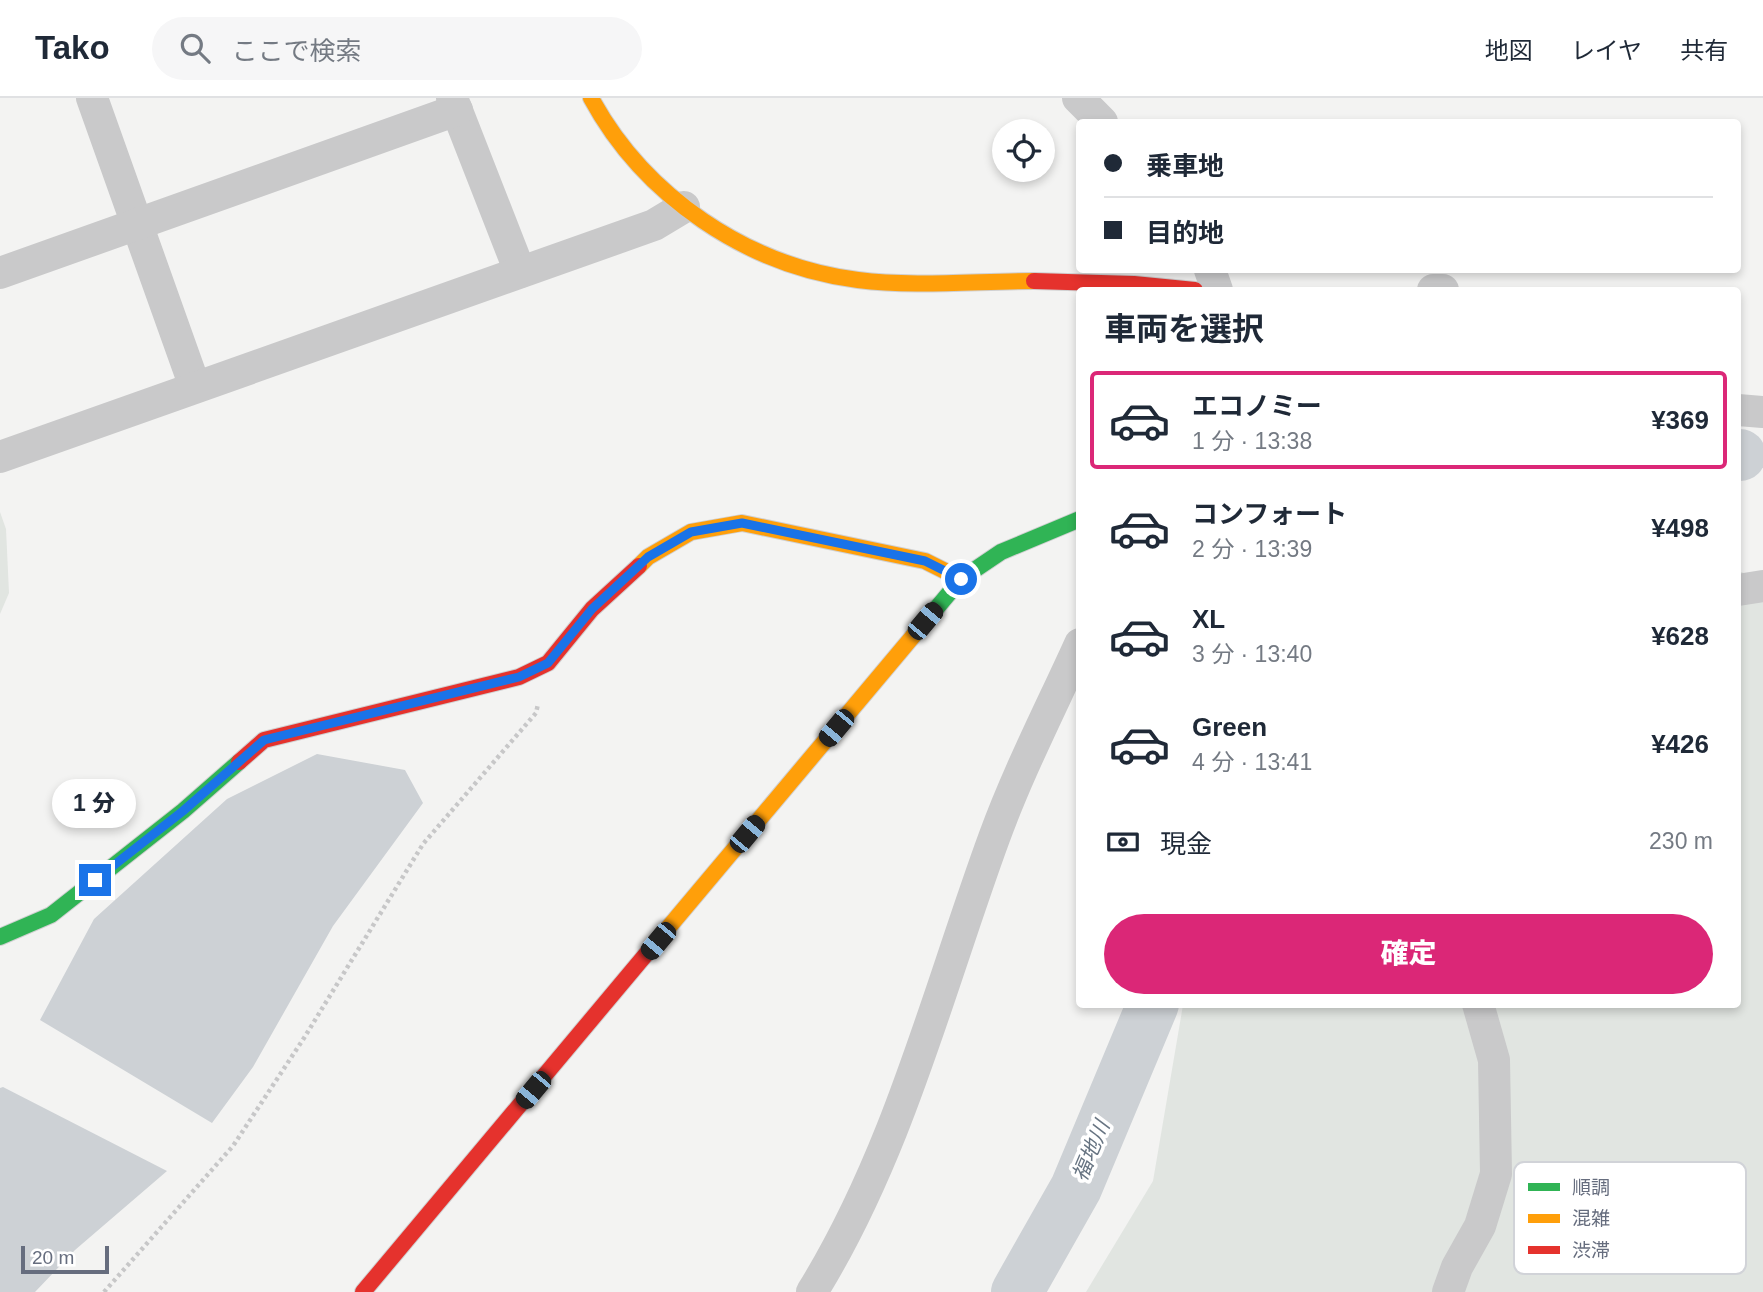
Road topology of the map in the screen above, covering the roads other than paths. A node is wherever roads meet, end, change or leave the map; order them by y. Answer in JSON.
{"nodes":[{"id":1,"x":92,"y":98,"type":"edge"},
{"id":2,"x":591,"y":98,"type":"edge"},
{"id":3,"x":1077,"y":98,"type":"edge"},
{"id":4,"x":455,"y":104,"type":"edge"},
{"id":5,"x":1099,"y":119,"type":"edge"},
{"id":6,"x":684,"y":207,"type":"junction"},
{"id":7,"x":138,"y":226,"type":"junction"},
{"id":8,"x":520,"y":272,"type":"junction"},
{"id":9,"x":0,"y":273,"type":"edge"},
{"id":10,"x":1172,"y":287,"type":"edge"},
{"id":11,"x":195,"y":387,"type":"junction"},
{"id":12,"x":1741,"y":410,"type":"edge"},
{"id":13,"x":1763,"y":412,"type":"edge"},
{"id":14,"x":0,"y":457,"type":"edge"},
{"id":15,"x":1076,"y":521,"type":"edge"},
{"id":16,"x":961,"y":579,"type":"junction"},
{"id":17,"x":1763,"y":586,"type":"edge"},
{"id":18,"x":1741,"y":590,"type":"edge"},
{"id":19,"x":1076,"y":652,"type":"edge"},
{"id":20,"x":0,"y":937,"type":"edge"},
{"id":21,"x":1479,"y":1008,"type":"edge"},
{"id":22,"x":363,"y":1292,"type":"edge"},
{"id":23,"x":812,"y":1292,"type":"edge"},
{"id":24,"x":1448,"y":1292,"type":"edge"}],
"edges":[{"from":1,"to":7,"type":"street"},
{"from":2,"to":6,"type":"street"},
{"from":3,"to":5,"type":"street"},
{"from":4,"to":7,"type":"street"},
{"from":4,"to":8,"type":"street"},
{"from":6,"to":8,"type":"street"},
{"from":6,"to":10,"type":"street"},
{"from":7,"to":9,"type":"street"},
{"from":7,"to":11,"type":"street"},
{"from":8,"to":11,"type":"street"},
{"from":11,"to":14,"type":"street"},
{"from":12,"to":13,"type":"street"},
{"from":15,"to":16,"type":"street"},
{"from":16,"to":20,"type":"street"},
{"from":16,"to":22,"type":"street"},
{"from":17,"to":18,"type":"street"},
{"from":19,"to":23,"type":"street"},
{"from":21,"to":24,"type":"street"}]}
